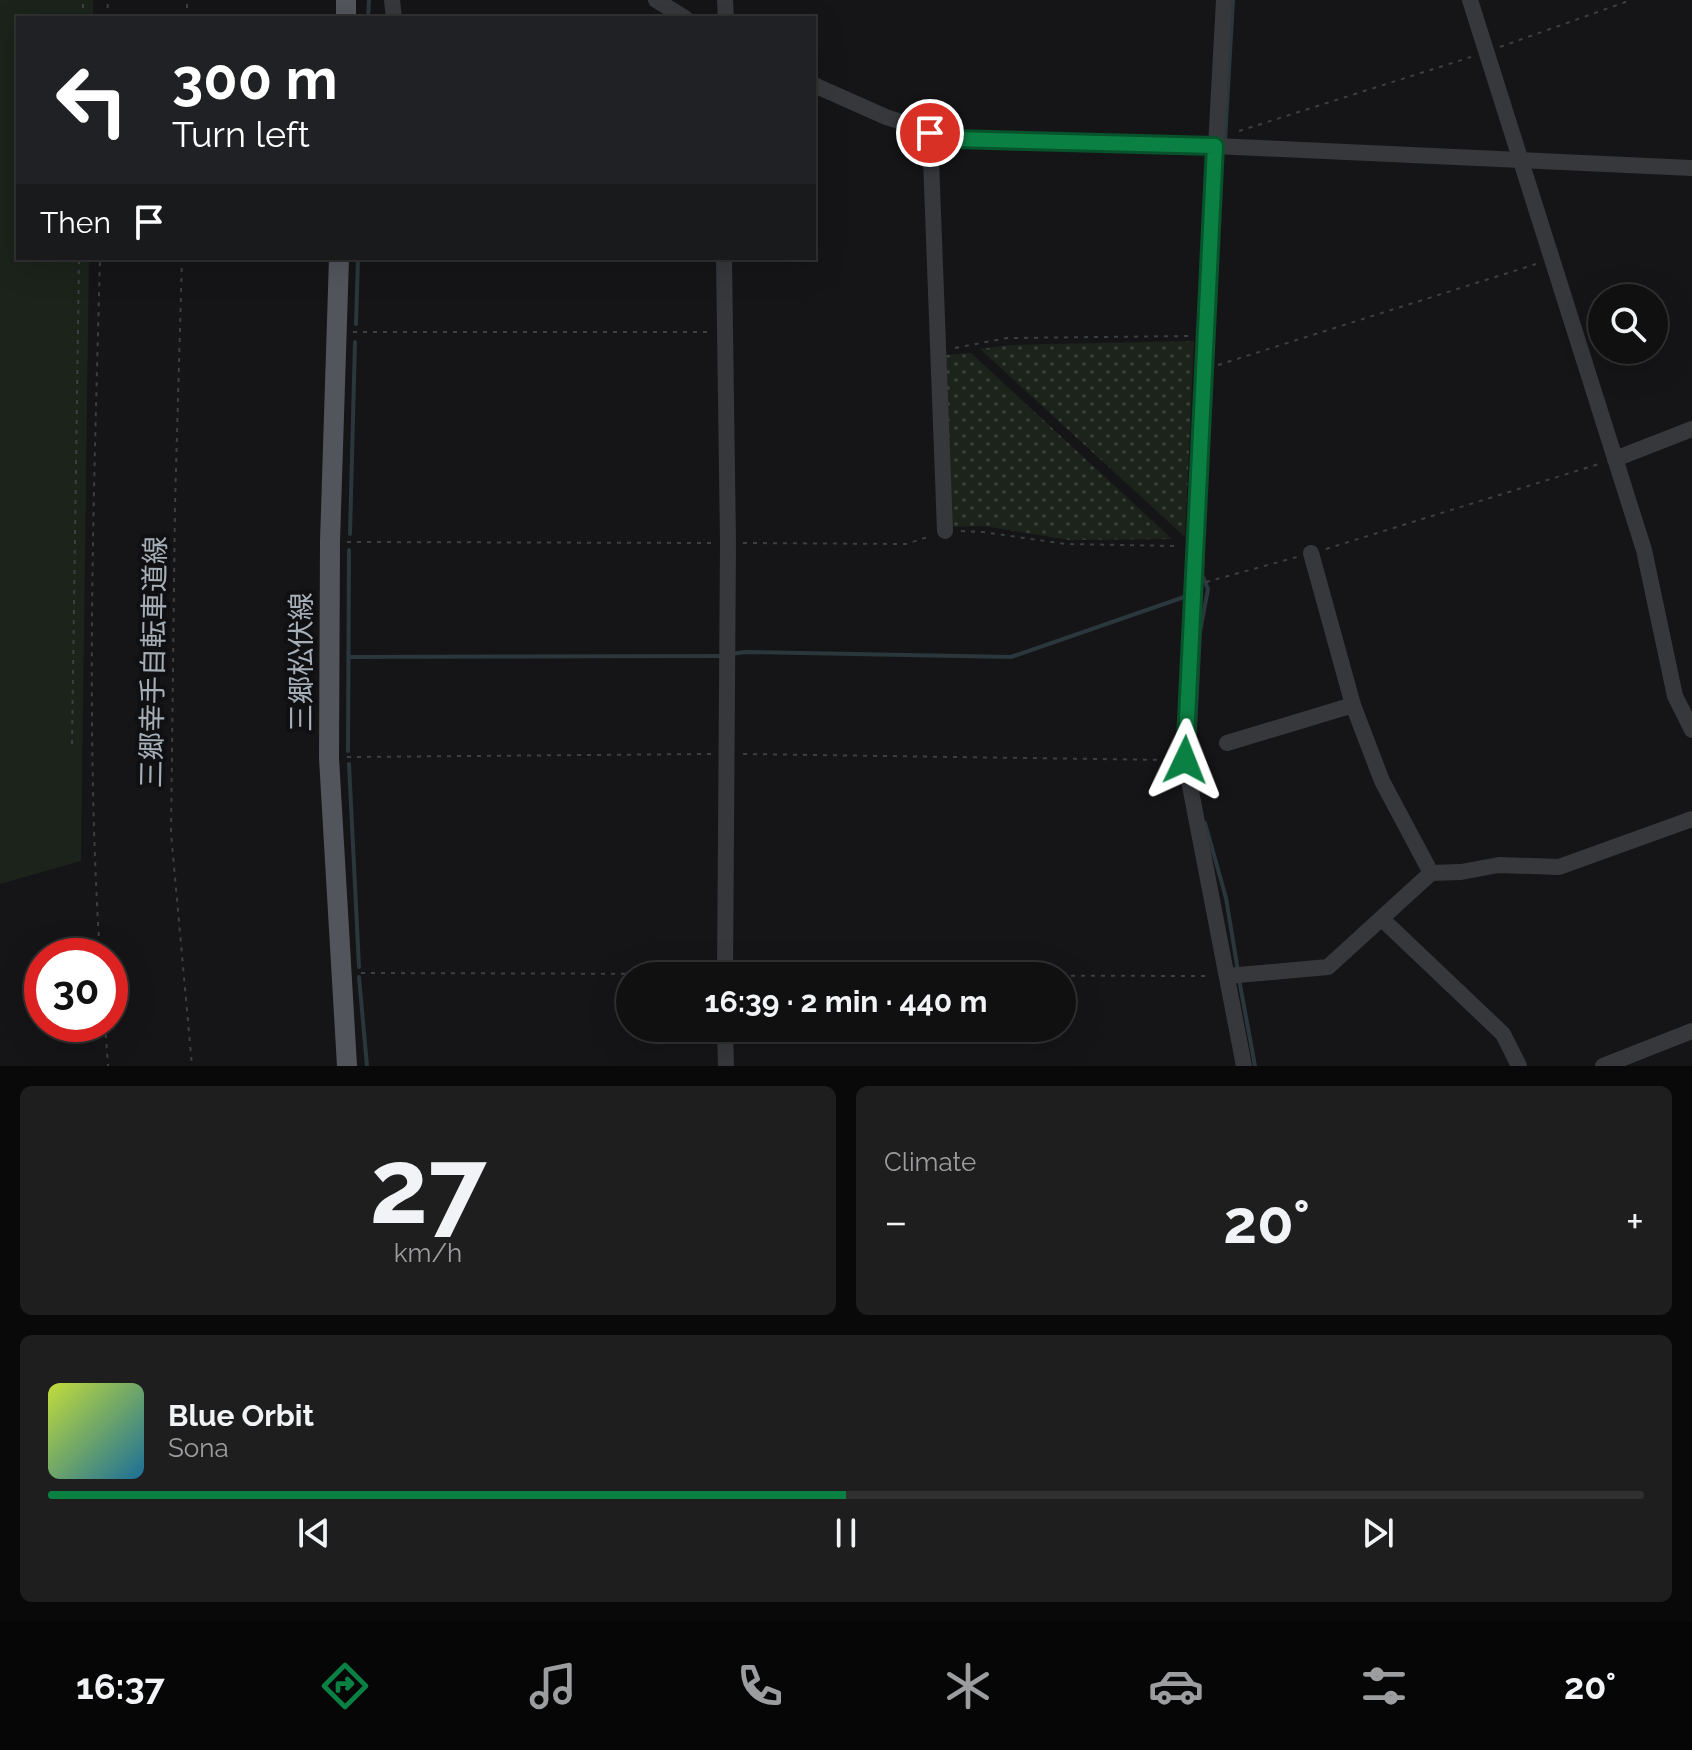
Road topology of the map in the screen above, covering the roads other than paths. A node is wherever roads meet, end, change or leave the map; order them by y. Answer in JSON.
{"nodes":[{"id":1,"x":656,"y":0,"type":"edge"},
{"id":2,"x":1224,"y":0,"type":"edge"},
{"id":3,"x":1470,"y":0,"type":"edge"},
{"id":4,"x":682,"y":16,"type":"edge"},
{"id":5,"x":816,"y":86,"type":"edge"},
{"id":6,"x":930,"y":133,"type":"junction"},
{"id":7,"x":1215,"y":146,"type":"junction"},
{"id":8,"x":1522,"y":162,"type":"junction"},
{"id":9,"x":1692,"y":168,"type":"edge"},
{"id":10,"x":339,"y":260,"type":"edge"},
{"id":11,"x":724,"y":260,"type":"edge"},
{"id":12,"x":1692,"y":429,"type":"edge"},
{"id":13,"x":1615,"y":459,"type":"junction"},
{"id":14,"x":945,"y":531,"type":"road end"},
{"id":15,"x":1311,"y":553,"type":"road end"},
{"id":16,"x":1353,"y":705,"type":"junction"},
{"id":17,"x":1692,"y":730,"type":"edge"},
{"id":18,"x":1227,"y":743,"type":"dead end"},
{"id":19,"x":1692,"y":819,"type":"edge"},
{"id":20,"x":1431,"y":873,"type":"junction"},
{"id":21,"x":1382,"y":919,"type":"junction"},
{"id":22,"x":725,"y":962,"type":"edge"},
{"id":23,"x":1227,"y":976,"type":"junction"},
{"id":24,"x":1692,"y":1031,"type":"edge"},
{"id":25,"x":725,"y":1042,"type":"edge"},
{"id":26,"x":347,"y":1066,"type":"edge"},
{"id":27,"x":726,"y":1066,"type":"edge"},
{"id":28,"x":1244,"y":1066,"type":"edge"},
{"id":29,"x":1519,"y":1066,"type":"edge"},
{"id":30,"x":1603,"y":1066,"type":"edge"}],
"edges":[{"from":1,"to":4,"type":"street"},
{"from":2,"to":7,"type":"street"},
{"from":3,"to":8,"type":"street"},
{"from":5,"to":6,"type":"street"},
{"from":6,"to":7,"type":"street"},
{"from":6,"to":14,"type":"street"},
{"from":7,"to":8,"type":"street"},
{"from":7,"to":23,"type":"street"},
{"from":8,"to":9,"type":"street"},
{"from":8,"to":13,"type":"street"},
{"from":10,"to":26,"type":"main road","name":"三郷松伏線"},
{"from":11,"to":22,"type":"street"},
{"from":12,"to":13,"type":"street"},
{"from":13,"to":17,"type":"street"},
{"from":15,"to":16,"type":"street"},
{"from":16,"to":18,"type":"street"},
{"from":16,"to":20,"type":"street"},
{"from":19,"to":20,"type":"street"},
{"from":20,"to":21,"type":"street"},
{"from":21,"to":23,"type":"street"},
{"from":21,"to":29,"type":"street"},
{"from":23,"to":28,"type":"street"},
{"from":24,"to":30,"type":"street"},
{"from":25,"to":27,"type":"street"}]}
